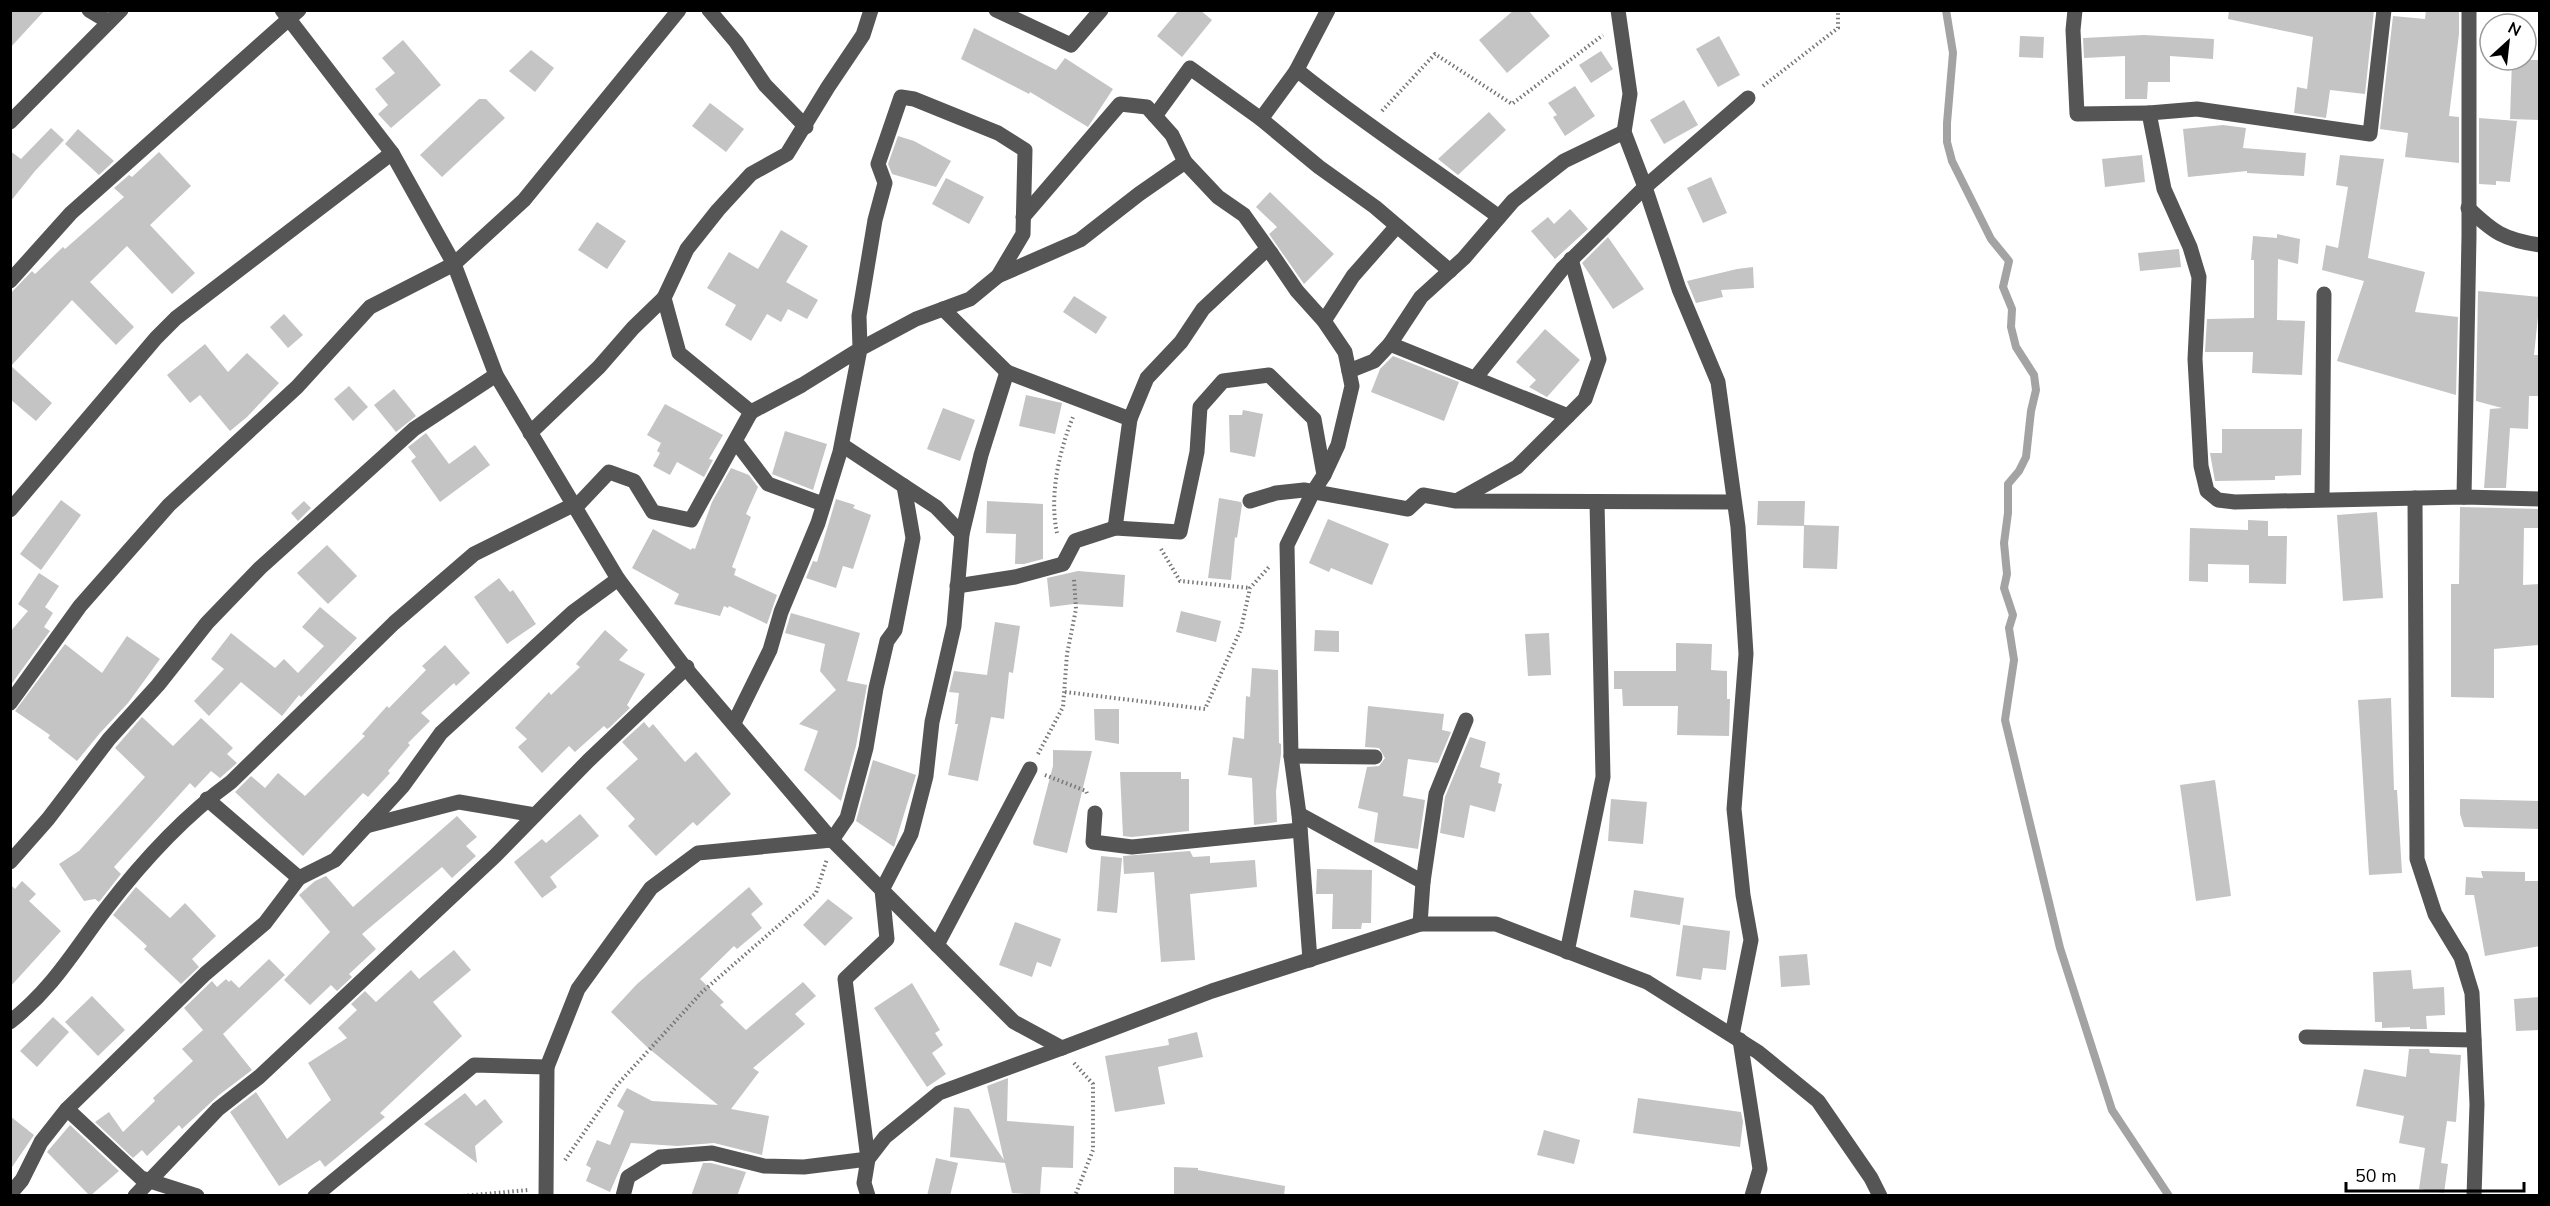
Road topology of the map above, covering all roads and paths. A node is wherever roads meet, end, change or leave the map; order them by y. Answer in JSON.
{"nodes":[{"id":1,"x":89,"y":10,"type":"edge"},
{"id":2,"x":121,"y":10,"type":"edge"},
{"id":3,"x":679,"y":10,"type":"edge"},
{"id":4,"x":710,"y":10,"type":"edge"},
{"id":5,"x":872,"y":10,"type":"edge"},
{"id":6,"x":996,"y":10,"type":"edge"},
{"id":7,"x":1101,"y":10,"type":"edge"},
{"id":8,"x":1328,"y":10,"type":"edge"},
{"id":9,"x":1839,"y":10,"type":"edge"},
{"id":10,"x":2075,"y":10,"type":"edge"},
{"id":11,"x":2384,"y":10,"type":"edge"},
{"id":12,"x":2469,"y":10,"type":"edge"},
{"id":13,"x":291,"y":14,"type":"edge"},
{"id":14,"x":1619,"y":16,"type":"edge"},
{"id":15,"x":109,"y":22,"type":"junction"},
{"id":16,"x":1294,"y":75,"type":"junction"},
{"id":17,"x":1748,"y":98,"type":"joint"},
{"id":18,"x":2150,"y":113,"type":"junction"},
{"id":19,"x":1155,"y":116,"type":"junction"},
{"id":20,"x":1262,"y":119,"type":"junction"},
{"id":21,"x":10,"y":122,"type":"edge"},
{"id":22,"x":1370,"y":125,"type":"junction"},
{"id":23,"x":806,"y":127,"type":"junction"},
{"id":24,"x":1624,"y":132,"type":"junction"},
{"id":25,"x":392,"y":153,"type":"junction"},
{"id":26,"x":1185,"y":162,"type":"junction"},
{"id":27,"x":1645,"y":187,"type":"junction"},
{"id":28,"x":2468,"y":208,"type":"junction"},
{"id":29,"x":1023,"y":217,"type":"junction"},
{"id":30,"x":1499,"y":217,"type":"junction"},
{"id":31,"x":1397,"y":226,"type":"junction"},
{"id":32,"x":2540,"y":245,"type":"edge"},
{"id":33,"x":1271,"y":253,"type":"junction"},
{"id":34,"x":1571,"y":259,"type":"junction"},
{"id":35,"x":454,"y":264,"type":"junction"},
{"id":36,"x":1450,"y":271,"type":"junction"},
{"id":37,"x":998,"y":276,"type":"junction"},
{"id":38,"x":10,"y":281,"type":"edge"},
{"id":39,"x":2324,"y":294,"type":"dead end"},
{"id":40,"x":664,"y":298,"type":"junction"},
{"id":41,"x":943,"y":309,"type":"junction"},
{"id":42,"x":1324,"y":321,"type":"junction"},
{"id":43,"x":1390,"y":344,"type":"junction"},
{"id":44,"x":860,"y":349,"type":"junction"},
{"id":45,"x":1349,"y":371,"type":"junction"},
{"id":46,"x":1007,"y":372,"type":"junction"},
{"id":47,"x":496,"y":375,"type":"junction"},
{"id":48,"x":1476,"y":377,"type":"junction"},
{"id":49,"x":1080,"y":400,"type":"junction"},
{"id":50,"x":751,"y":412,"type":"junction"},
{"id":51,"x":1568,"y":416,"type":"junction"},
{"id":52,"x":1130,"y":418,"type":"junction"},
{"id":53,"x":530,"y":433,"type":"junction"},
{"id":54,"x":736,"y":442,"type":"junction"},
{"id":55,"x":842,"y":445,"type":"junction"},
{"id":56,"x":1324,"y":475,"type":"junction"},
{"id":57,"x":904,"y":486,"type":"junction"},
{"id":58,"x":1313,"y":492,"type":"junction"},
{"id":59,"x":2464,"y":497,"type":"junction"},
{"id":60,"x":2415,"y":498,"type":"junction"},
{"id":61,"x":2322,"y":499,"type":"junction"},
{"id":62,"x":2540,"y":499,"type":"edge"},
{"id":63,"x":1250,"y":501,"type":"dead end"},
{"id":64,"x":1456,"y":501,"type":"junction"},
{"id":65,"x":1597,"y":501,"type":"junction"},
{"id":66,"x":1734,"y":502,"type":"junction"},
{"id":67,"x":824,"y":504,"type":"junction"},
{"id":68,"x":574,"y":507,"type":"junction"},
{"id":69,"x":10,"y":510,"type":"edge"},
{"id":70,"x":1115,"y":528,"type":"junction"},
{"id":71,"x":1150,"y":530,"type":"junction"},
{"id":72,"x":962,"y":534,"type":"junction"},
{"id":73,"x":1287,"y":545,"type":"junction"},
{"id":74,"x":1063,"y":564,"type":"junction"},
{"id":75,"x":618,"y":579,"type":"junction"},
{"id":76,"x":957,"y":586,"type":"junction"},
{"id":77,"x":1250,"y":588,"type":"junction"},
{"id":78,"x":687,"y":667,"type":"junction"},
{"id":79,"x":1065,"y":692,"type":"junction"},
{"id":80,"x":10,"y":702,"type":"edge"},
{"id":81,"x":1466,"y":720,"type":"dead end"},
{"id":82,"x":734,"y":723,"type":"junction"},
{"id":83,"x":1291,"y":756,"type":"junction"},
{"id":84,"x":1376,"y":757,"type":"dead end"},
{"id":85,"x":1030,"y":769,"type":"junction"},
{"id":86,"x":207,"y":799,"type":"junction"},
{"id":87,"x":1095,"y":813,"type":"joint"},
{"id":88,"x":1299,"y":814,"type":"junction"},
{"id":89,"x":535,"y":815,"type":"junction"},
{"id":90,"x":366,"y":826,"type":"junction"},
{"id":91,"x":1300,"y":830,"type":"junction"},
{"id":92,"x":832,"y":840,"type":"junction"},
{"id":93,"x":10,"y":862,"type":"edge"},
{"id":94,"x":299,"y":878,"type":"junction"},
{"id":95,"x":1423,"y":882,"type":"junction"},
{"id":96,"x":882,"y":890,"type":"junction"},
{"id":97,"x":1420,"y":924,"type":"junction"},
{"id":98,"x":937,"y":945,"type":"junction"},
{"id":99,"x":1567,"y":952,"type":"junction"},
{"id":100,"x":1310,"y":960,"type":"junction"},
{"id":101,"x":10,"y":1022,"type":"edge"},
{"id":102,"x":2306,"y":1037,"type":"dead end"},
{"id":103,"x":1736,"y":1038,"type":"junction"},
{"id":104,"x":2474,"y":1040,"type":"junction"},
{"id":105,"x":1062,"y":1048,"type":"junction"},
{"id":106,"x":548,"y":1067,"type":"junction"},
{"id":107,"x":68,"y":1109,"type":"junction"},
{"id":108,"x":868,"y":1159,"type":"junction"},
{"id":109,"x":148,"y":1180,"type":"junction"},
{"id":110,"x":546,"y":1192,"type":"edge"},
{"id":111,"x":10,"y":1194,"type":"edge"},
{"id":112,"x":135,"y":1196,"type":"edge"},
{"id":113,"x":198,"y":1196,"type":"edge"},
{"id":114,"x":315,"y":1196,"type":"edge"},
{"id":115,"x":463,"y":1196,"type":"edge"},
{"id":116,"x":623,"y":1196,"type":"edge"},
{"id":117,"x":868,"y":1196,"type":"edge"},
{"id":118,"x":1075,"y":1196,"type":"edge"},
{"id":119,"x":1752,"y":1196,"type":"edge"},
{"id":120,"x":1880,"y":1196,"type":"edge"},
{"id":121,"x":2474,"y":1196,"type":"edge"}],
"edges":[{"from":1,"to":15,"type":"street"},
{"from":2,"to":15,"type":"street"},
{"from":3,"to":35,"type":"street"},
{"from":4,"to":23,"type":"street"},
{"from":5,"to":23,"type":"street"},
{"from":6,"to":7,"type":"street"},
{"from":8,"to":16,"type":"street"},
{"from":9,"to":17,"type":"path"},
{"from":10,"to":18,"type":"street"},
{"from":11,"to":18,"type":"street"},
{"from":12,"to":28,"type":"street"},
{"from":13,"to":25,"type":"street"},
{"from":13,"to":38,"type":"street"},
{"from":14,"to":22,"type":"path"},
{"from":14,"to":24,"type":"street"},
{"from":15,"to":21,"type":"street"},
{"from":16,"to":20,"type":"street"},
{"from":16,"to":22,"type":"street"},
{"from":17,"to":27,"type":"street"},
{"from":18,"to":61,"type":"street"},
{"from":19,"to":20,"type":"street"},
{"from":19,"to":26,"type":"street"},
{"from":19,"to":29,"type":"street"},
{"from":20,"to":31,"type":"street"},
{"from":22,"to":30,"type":"street"},
{"from":23,"to":40,"type":"street"},
{"from":24,"to":27,"type":"street"},
{"from":24,"to":30,"type":"street"},
{"from":25,"to":35,"type":"street"},
{"from":25,"to":69,"type":"street"},
{"from":26,"to":33,"type":"street"},
{"from":26,"to":37,"type":"street"},
{"from":27,"to":34,"type":"street"},
{"from":27,"to":66,"type":"street"},
{"from":28,"to":32,"type":"street"},
{"from":28,"to":59,"type":"street"},
{"from":29,"to":37,"type":"street"},
{"from":29,"to":44,"type":"street"},
{"from":30,"to":36,"type":"street"},
{"from":31,"to":36,"type":"street"},
{"from":31,"to":42,"type":"street"},
{"from":33,"to":42,"type":"street"},
{"from":33,"to":52,"type":"street"},
{"from":34,"to":48,"type":"street"},
{"from":34,"to":51,"type":"street"},
{"from":35,"to":47,"type":"street"},
{"from":35,"to":80,"type":"street"},
{"from":36,"to":43,"type":"street"},
{"from":37,"to":41,"type":"street"},
{"from":39,"to":61,"type":"street"},
{"from":40,"to":50,"type":"street"},
{"from":40,"to":53,"type":"street"},
{"from":41,"to":44,"type":"street"},
{"from":41,"to":46,"type":"street"},
{"from":42,"to":45,"type":"street"},
{"from":43,"to":45,"type":"street"},
{"from":43,"to":48,"type":"street"},
{"from":44,"to":50,"type":"street"},
{"from":44,"to":55,"type":"street"},
{"from":45,"to":56,"type":"street"},
{"from":46,"to":49,"type":"street"},
{"from":46,"to":72,"type":"street"},
{"from":47,"to":53,"type":"street"},
{"from":47,"to":93,"type":"street"},
{"from":48,"to":51,"type":"street"},
{"from":49,"to":52,"type":"street"},
{"from":49,"to":74,"type":"path"},
{"from":50,"to":54,"type":"street"},
{"from":51,"to":64,"type":"street"},
{"from":52,"to":70,"type":"street"},
{"from":53,"to":68,"type":"street"},
{"from":54,"to":67,"type":"street"},
{"from":54,"to":68,"type":"street"},
{"from":55,"to":57,"type":"street"},
{"from":55,"to":67,"type":"street"},
{"from":56,"to":58,"type":"street"},
{"from":56,"to":71,"type":"street"},
{"from":57,"to":72,"type":"street"},
{"from":57,"to":92,"type":"street"},
{"from":58,"to":63,"type":"street"},
{"from":58,"to":64,"type":"street"},
{"from":58,"to":73,"type":"street"},
{"from":59,"to":60,"type":"street"},
{"from":59,"to":62,"type":"street"},
{"from":60,"to":61,"type":"street"},
{"from":60,"to":104,"type":"street"},
{"from":64,"to":65,"type":"street"},
{"from":65,"to":66,"type":"street"},
{"from":65,"to":99,"type":"street"},
{"from":66,"to":103,"type":"street"},
{"from":67,"to":82,"type":"street"},
{"from":68,"to":75,"type":"street"},
{"from":68,"to":86,"type":"street"},
{"from":70,"to":71,"type":"street"},
{"from":70,"to":74,"type":"street"},
{"from":71,"to":77,"type":"path"},
{"from":72,"to":76,"type":"street"},
{"from":73,"to":77,"type":"path"},
{"from":73,"to":83,"type":"street"},
{"from":74,"to":76,"type":"street"},
{"from":74,"to":79,"type":"path"},
{"from":75,"to":78,"type":"street"},
{"from":75,"to":90,"type":"street"},
{"from":76,"to":96,"type":"street"},
{"from":77,"to":79,"type":"path"},
{"from":78,"to":82,"type":"street"},
{"from":78,"to":89,"type":"street"},
{"from":79,"to":85,"type":"path"},
{"from":81,"to":95,"type":"street"},
{"from":82,"to":92,"type":"street"},
{"from":83,"to":84,"type":"street"},
{"from":83,"to":88,"type":"street"},
{"from":85,"to":87,"type":"path"},
{"from":85,"to":98,"type":"street"},
{"from":86,"to":94,"type":"street"},
{"from":86,"to":101,"type":"street"},
{"from":87,"to":91,"type":"street"},
{"from":88,"to":91,"type":"street"},
{"from":88,"to":95,"type":"street"},
{"from":89,"to":90,"type":"street"},
{"from":89,"to":109,"type":"street"},
{"from":90,"to":94,"type":"street"},
{"from":91,"to":100,"type":"street"},
{"from":92,"to":96,"type":"street"},
{"from":92,"to":106,"type":"street"},
{"from":92,"to":110,"type":"path"},
{"from":94,"to":107,"type":"street"},
{"from":95,"to":97,"type":"street"},
{"from":96,"to":98,"type":"street"},
{"from":96,"to":108,"type":"street"},
{"from":97,"to":99,"type":"street"},
{"from":97,"to":100,"type":"street"},
{"from":98,"to":105,"type":"street"},
{"from":99,"to":103,"type":"street"},
{"from":100,"to":105,"type":"street"},
{"from":102,"to":104,"type":"street"},
{"from":103,"to":119,"type":"street"},
{"from":103,"to":120,"type":"street"},
{"from":104,"to":121,"type":"street"},
{"from":105,"to":108,"type":"street"},
{"from":105,"to":118,"type":"path"},
{"from":106,"to":110,"type":"street"},
{"from":106,"to":114,"type":"street"},
{"from":107,"to":109,"type":"street"},
{"from":107,"to":111,"type":"street"},
{"from":108,"to":116,"type":"street"},
{"from":108,"to":117,"type":"street"},
{"from":109,"to":112,"type":"street"},
{"from":109,"to":113,"type":"street"},
{"from":110,"to":115,"type":"path"}]}
